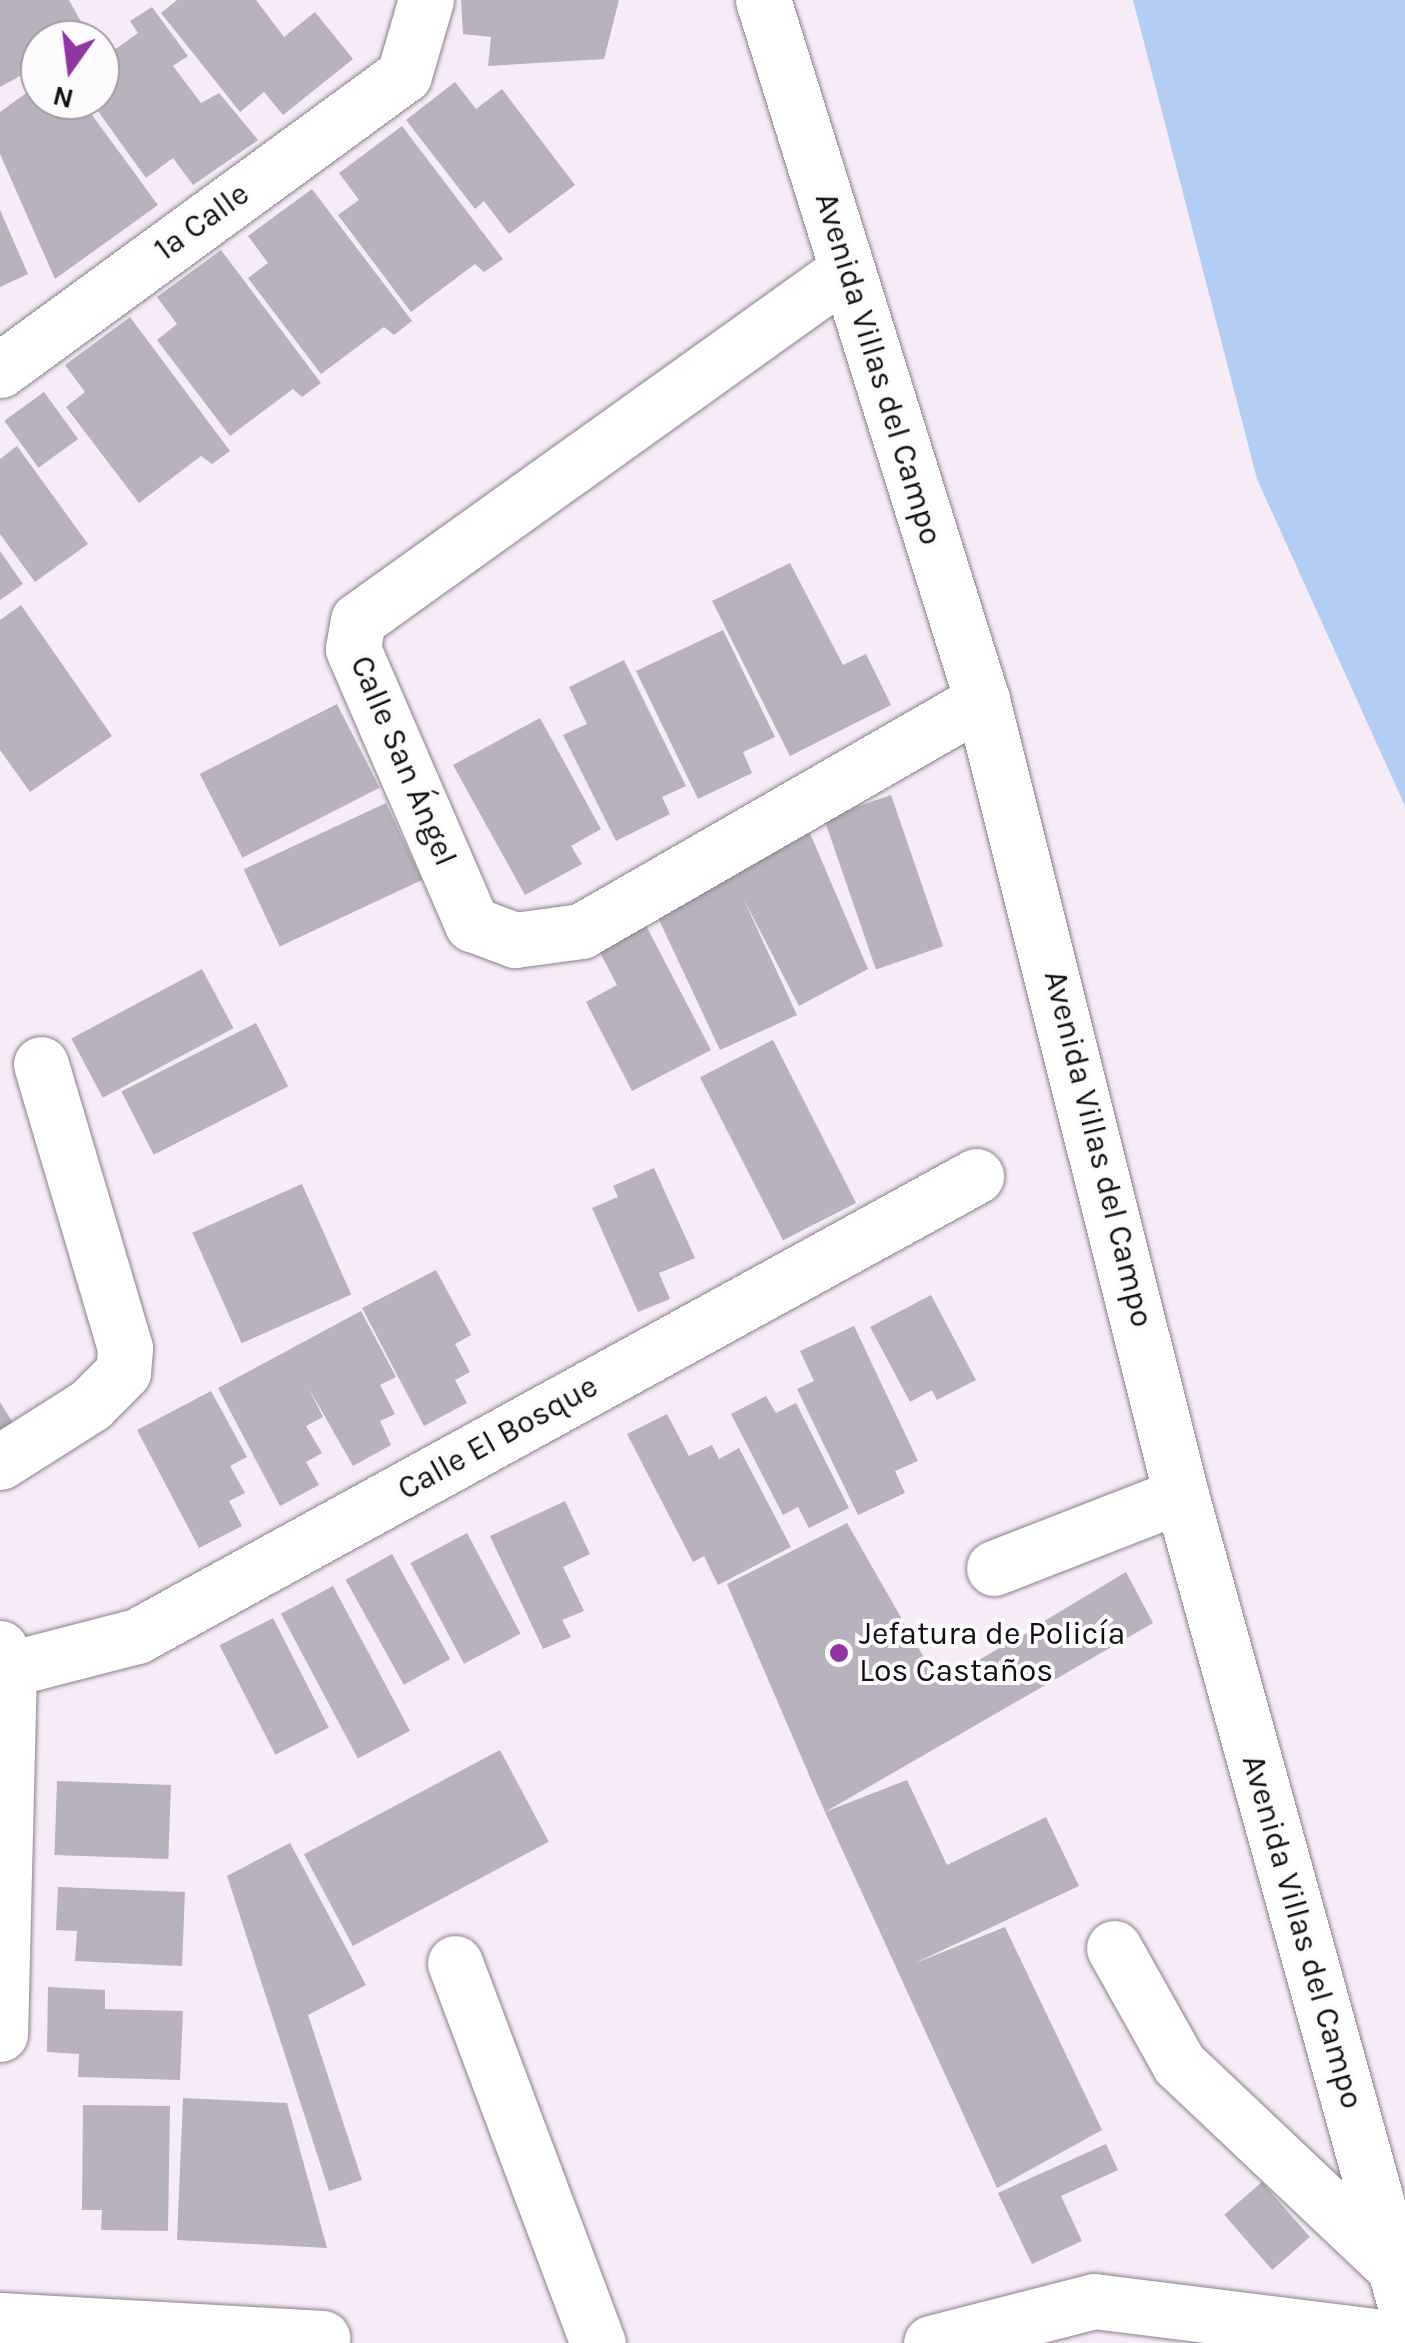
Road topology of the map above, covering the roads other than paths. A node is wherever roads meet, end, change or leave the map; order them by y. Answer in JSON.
{"nodes":[{"id":1,"x":426,"y":0,"type":"edge"},
{"id":2,"x":763,"y":0,"type":"edge"},
{"id":3,"x":848,"y":270,"type":"junction"},
{"id":4,"x":0,"y":370,"type":"edge"},
{"id":5,"x":982,"y":700,"type":"junction"},
{"id":6,"x":41,"y":1064,"type":"dead end"},
{"id":7,"x":976,"y":1176,"type":"dead end"},
{"id":8,"x":0,"y":1462,"type":"edge"},
{"id":9,"x":1181,"y":1495,"type":"junction"},
{"id":10,"x":994,"y":1568,"type":"dead end"},
{"id":11,"x":4,"y":1658,"type":"edge"},
{"id":12,"x":1114,"y":1948,"type":"dead end"},
{"id":13,"x":455,"y":1963,"type":"dead end"},
{"id":14,"x":0,"y":2034,"type":"edge"},
{"id":15,"x":1400,"y":2287,"type":"edge"},
{"id":16,"x":0,"y":2320,"type":"edge"},
{"id":17,"x":322,"y":2338,"type":"dead end"},
{"id":18,"x":1405,"y":2340,"type":"edge"},
{"id":19,"x":598,"y":2343,"type":"edge"},
{"id":20,"x":932,"y":2343,"type":"edge"}],
"edges":[{"from":1,"to":4,"type":"street","name":"1a Calle"},
{"from":2,"to":3,"type":"street","name":"Avenida Villas del Campo"},
{"from":3,"to":5,"type":"street","name":"Avenida Villas del Campo"},
{"from":3,"to":5,"type":"street","name":"Calle San Ángel"},
{"from":5,"to":9,"type":"street","name":"Avenida Villas del Campo"},
{"from":6,"to":8,"type":"street"},
{"from":7,"to":11,"type":"street","name":"Calle El Bosque"},
{"from":9,"to":10,"type":"street"},
{"from":9,"to":15,"type":"street","name":"Avenida Villas del Campo"},
{"from":11,"to":14,"type":"street"},
{"from":12,"to":15,"type":"street"},
{"from":13,"to":19,"type":"street"},
{"from":16,"to":17,"type":"street"},
{"from":18,"to":20,"type":"street"}]}
